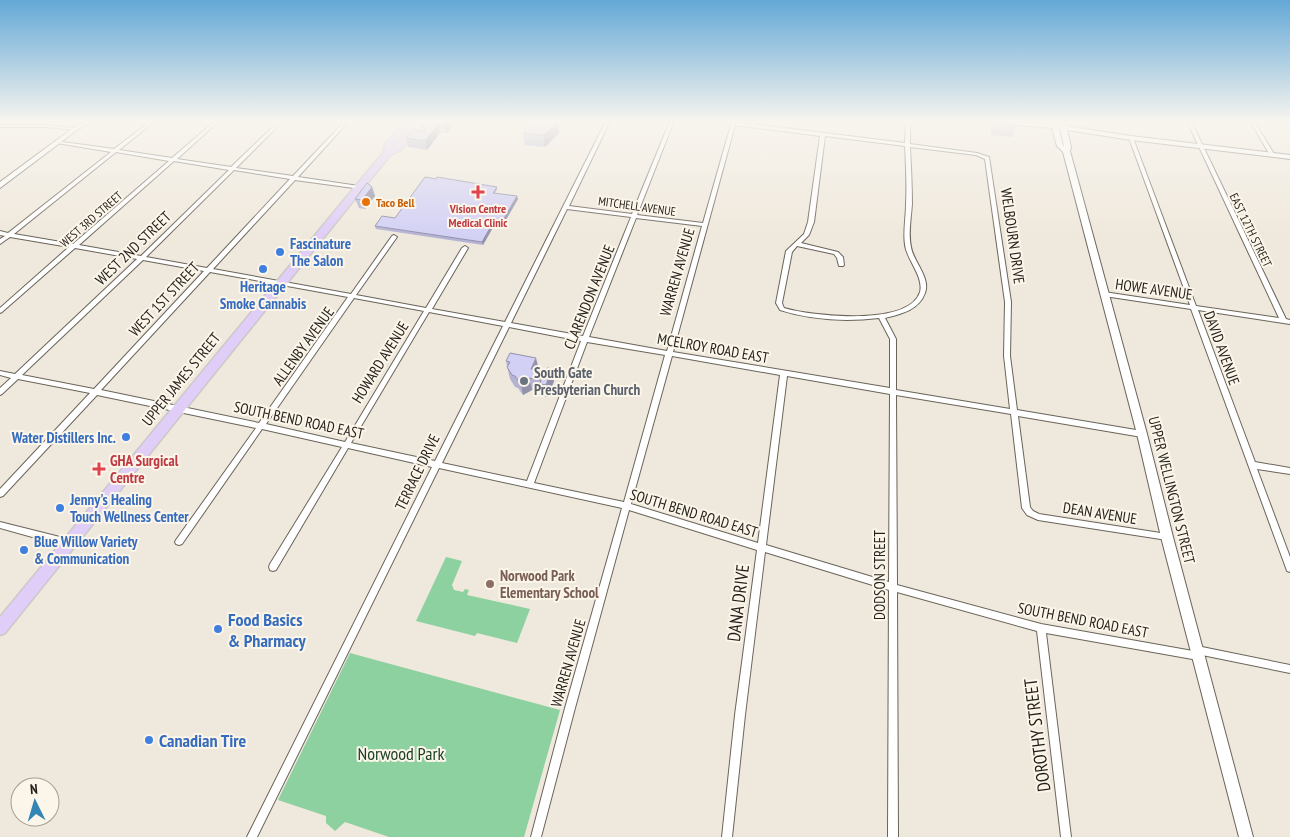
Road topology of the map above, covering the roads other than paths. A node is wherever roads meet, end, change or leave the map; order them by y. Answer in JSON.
{"nodes":[{"id":1,"x":34,"y":160,"type":"edge"},
{"id":2,"x":105,"y":160,"type":"edge"},
{"id":3,"x":166,"y":160,"type":"edge"},
{"id":4,"x":241,"y":160,"type":"edge"},
{"id":5,"x":310,"y":160,"type":"edge"},
{"id":6,"x":382,"y":160,"type":"edge"},
{"id":7,"x":589,"y":160,"type":"edge"},
{"id":8,"x":657,"y":160,"type":"edge"},
{"id":9,"x":723,"y":160,"type":"edge"},
{"id":10,"x":819,"y":160,"type":"edge"},
{"id":11,"x":908,"y":160,"type":"edge"},
{"id":12,"x":988,"y":160,"type":"edge"},
{"id":13,"x":1068,"y":160,"type":"edge"},
{"id":14,"x":1139,"y":160,"type":"edge"},
{"id":15,"x":1207,"y":160,"type":"edge"},
{"id":16,"x":172,"y":161,"type":"junction"},
{"id":17,"x":232,"y":169,"type":"junction"},
{"id":18,"x":292,"y":179,"type":"junction"},
{"id":19,"x":0,"y":186,"type":"edge"},
{"id":20,"x":359,"y":188,"type":"junction"},
{"id":21,"x":566,"y":207,"type":"junction"},
{"id":22,"x":635,"y":216,"type":"junction"},
{"id":23,"x":705,"y":225,"type":"junction"},
{"id":24,"x":0,"y":234,"type":"edge"},
{"id":25,"x":9,"y":235,"type":"junction"},
{"id":26,"x":394,"y":237,"type":"dead end"},
{"id":27,"x":0,"y":242,"type":"edge"},
{"id":28,"x":796,"y":244,"type":"junction"},
{"id":29,"x":75,"y":246,"type":"junction"},
{"id":30,"x":465,"y":248,"type":"dead end"},
{"id":31,"x":142,"y":258,"type":"junction"},
{"id":32,"x":841,"y":265,"type":"dead end"},
{"id":33,"x":208,"y":270,"type":"junction"},
{"id":34,"x":281,"y":283,"type":"junction"},
{"id":35,"x":1104,"y":294,"type":"junction"},
{"id":36,"x":354,"y":296,"type":"junction"},
{"id":37,"x":1193,"y":307,"type":"junction"},
{"id":38,"x":428,"y":310,"type":"junction"},
{"id":39,"x":0,"y":311,"type":"edge"},
{"id":40,"x":881,"y":316,"type":"junction"},
{"id":41,"x":1287,"y":321,"type":"edge"},
{"id":42,"x":505,"y":324,"type":"junction"},
{"id":43,"x":585,"y":339,"type":"junction"},
{"id":44,"x":668,"y":354,"type":"junction"},
{"id":45,"x":0,"y":373,"type":"edge"},
{"id":46,"x":784,"y":373,"type":"junction"},
{"id":47,"x":16,"y":377,"type":"junction"},
{"id":48,"x":892,"y":390,"type":"junction"},
{"id":49,"x":0,"y":392,"type":"edge"},
{"id":50,"x":95,"y":392,"type":"junction"},
{"id":51,"x":178,"y":408,"type":"junction"},
{"id":52,"x":1014,"y":410,"type":"junction"},
{"id":53,"x":261,"y":426,"type":"junction"},
{"id":54,"x":1142,"y":434,"type":"junction"},
{"id":55,"x":346,"y":444,"type":"junction"},
{"id":56,"x":436,"y":464,"type":"junction"},
{"id":57,"x":1252,"y":465,"type":"junction"},
{"id":58,"x":1290,"y":471,"type":"edge"},
{"id":59,"x":530,"y":484,"type":"junction"},
{"id":60,"x":0,"y":494,"type":"edge"},
{"id":61,"x":626,"y":506,"type":"junction"},
{"id":62,"x":1030,"y":513,"type":"joint"},
{"id":63,"x":0,"y":525,"type":"edge"},
{"id":64,"x":1166,"y":538,"type":"junction"},
{"id":65,"x":68,"y":542,"type":"junction"},
{"id":66,"x":179,"y":542,"type":"dead end"},
{"id":67,"x":761,"y":548,"type":"junction"},
{"id":68,"x":273,"y":567,"type":"dead end"},
{"id":69,"x":1290,"y":568,"type":"edge"},
{"id":70,"x":892,"y":587,"type":"junction"},
{"id":71,"x":0,"y":628,"type":"edge"},
{"id":72,"x":1041,"y":628,"type":"junction"},
{"id":73,"x":0,"y":632,"type":"edge"},
{"id":74,"x":1198,"y":653,"type":"junction"},
{"id":75,"x":1290,"y":669,"type":"edge"},
{"id":76,"x":252,"y":837,"type":"edge"},
{"id":77,"x":536,"y":837,"type":"edge"},
{"id":78,"x":726,"y":837,"type":"edge"},
{"id":79,"x":894,"y":837,"type":"edge"},
{"id":80,"x":1066,"y":837,"type":"edge"},
{"id":81,"x":1246,"y":837,"type":"edge"}],
"edges":[{"from":1,"to":19,"type":"main road"},
{"from":2,"to":25,"type":"street"},
{"from":3,"to":16,"type":"street"},
{"from":4,"to":17,"type":"street","name":"WEST 2ND STREET"},
{"from":5,"to":18,"type":"street","name":"WEST 1ST STREET"},
{"from":6,"to":20,"type":"main road","name":"UPPER JAMES STREET"},
{"from":7,"to":21,"type":"street","name":"TERRACE DRIVE"},
{"from":8,"to":22,"type":"street","name":"CLARENDON AVENUE"},
{"from":9,"to":23,"type":"street","name":"WARREN AVENUE"},
{"from":10,"to":28,"type":"street"},
{"from":11,"to":40,"type":"street"},
{"from":12,"to":52,"type":"street","name":"WELBOURN DRIVE"},
{"from":13,"to":35,"type":"main road","name":"UPPER WELLINGTON STREET"},
{"from":14,"to":37,"type":"street","name":"DAVID AVENUE"},
{"from":15,"to":41,"type":"street","name":"EAST 12TH STREET"},
{"from":16,"to":17,"type":"street"},
{"from":16,"to":29,"type":"street","name":"WEST 3RD STREET"},
{"from":17,"to":18,"type":"street"},
{"from":17,"to":31,"type":"street","name":"WEST 2ND STREET"},
{"from":18,"to":20,"type":"street"},
{"from":18,"to":33,"type":"street","name":"WEST 1ST STREET"},
{"from":20,"to":34,"type":"main road","name":"UPPER JAMES STREET"},
{"from":21,"to":22,"type":"street","name":"MITCHELL AVENUE"},
{"from":21,"to":42,"type":"street","name":"TERRACE DRIVE"},
{"from":22,"to":23,"type":"street","name":"MITCHELL AVENUE"},
{"from":22,"to":43,"type":"street","name":"CLARENDON AVENUE"},
{"from":23,"to":44,"type":"street","name":"WARREN AVENUE"},
{"from":24,"to":25,"type":"street","name":"MCELROY ROAD EAST"},
{"from":25,"to":27,"type":"street"},
{"from":25,"to":29,"type":"street","name":"MCELROY ROAD EAST"},
{"from":26,"to":36,"type":"street","name":"ALLENBY AVENUE"},
{"from":28,"to":32,"type":"street"},
{"from":28,"to":40,"type":"street"},
{"from":29,"to":31,"type":"street","name":"MCELROY ROAD EAST"},
{"from":29,"to":39,"type":"street","name":"WEST 3RD STREET"},
{"from":30,"to":38,"type":"street","name":"HOWARD AVENUE"},
{"from":31,"to":33,"type":"street","name":"MCELROY ROAD EAST"},
{"from":31,"to":47,"type":"street","name":"WEST 2ND STREET"},
{"from":33,"to":34,"type":"street","name":"MCELROY ROAD EAST"},
{"from":33,"to":50,"type":"street","name":"WEST 1ST STREET"},
{"from":34,"to":36,"type":"street","name":"MCELROY ROAD EAST"},
{"from":34,"to":51,"type":"main road","name":"UPPER JAMES STREET"},
{"from":35,"to":37,"type":"street","name":"HOWE AVENUE"},
{"from":35,"to":54,"type":"main road","name":"UPPER WELLINGTON STREET"},
{"from":36,"to":38,"type":"street","name":"MCELROY ROAD EAST"},
{"from":36,"to":53,"type":"street","name":"ALLENBY AVENUE"},
{"from":37,"to":41,"type":"street","name":"HOWE AVENUE"},
{"from":37,"to":57,"type":"street","name":"DAVID AVENUE"},
{"from":38,"to":42,"type":"street","name":"MCELROY ROAD EAST"},
{"from":38,"to":55,"type":"street","name":"HOWARD AVENUE"},
{"from":40,"to":48,"type":"street","name":"DODSON STREET"},
{"from":42,"to":43,"type":"street","name":"MCELROY ROAD EAST"},
{"from":42,"to":56,"type":"street","name":"TERRACE DRIVE"},
{"from":43,"to":44,"type":"street","name":"MCELROY ROAD EAST"},
{"from":43,"to":59,"type":"street","name":"CLARENDON AVENUE"},
{"from":44,"to":46,"type":"street","name":"MCELROY ROAD EAST"},
{"from":44,"to":61,"type":"street","name":"WARREN AVENUE"},
{"from":45,"to":47,"type":"street","name":"SOUTH BEND ROAD EAST"},
{"from":46,"to":48,"type":"street","name":"MCELROY ROAD EAST"},
{"from":46,"to":67,"type":"street","name":"DANA DRIVE"},
{"from":47,"to":49,"type":"street","name":"WEST 2ND STREET"},
{"from":47,"to":50,"type":"street","name":"SOUTH BEND ROAD EAST"},
{"from":48,"to":52,"type":"street","name":"MCELROY ROAD EAST"},
{"from":48,"to":70,"type":"street","name":"DODSON STREET"},
{"from":50,"to":51,"type":"street","name":"SOUTH BEND ROAD EAST"},
{"from":50,"to":60,"type":"street","name":"WEST 1ST STREET"},
{"from":51,"to":53,"type":"street","name":"SOUTH BEND ROAD EAST"},
{"from":51,"to":65,"type":"main road","name":"UPPER JAMES STREET"},
{"from":52,"to":54,"type":"street","name":"MCELROY ROAD EAST"},
{"from":52,"to":62,"type":"street","name":"WELBOURN DRIVE"},
{"from":53,"to":55,"type":"street","name":"SOUTH BEND ROAD EAST"},
{"from":53,"to":66,"type":"street","name":"ALLENBY AVENUE"},
{"from":54,"to":64,"type":"main road","name":"UPPER WELLINGTON STREET"},
{"from":55,"to":56,"type":"street","name":"SOUTH BEND ROAD EAST"},
{"from":55,"to":68,"type":"street","name":"HOWARD AVENUE"},
{"from":56,"to":59,"type":"street","name":"SOUTH BEND ROAD EAST"},
{"from":56,"to":76,"type":"street","name":"TERRACE DRIVE"},
{"from":57,"to":58,"type":"street"},
{"from":57,"to":69,"type":"street","name":"DAVID AVENUE"},
{"from":59,"to":61,"type":"street","name":"SOUTH BEND ROAD EAST"},
{"from":61,"to":67,"type":"street","name":"SOUTH BEND ROAD EAST"},
{"from":61,"to":77,"type":"street","name":"WARREN AVENUE"},
{"from":62,"to":64,"type":"street","name":"DEAN AVENUE"},
{"from":63,"to":65,"type":"street"},
{"from":64,"to":74,"type":"main road","name":"UPPER WELLINGTON STREET"},
{"from":65,"to":71,"type":"main road","name":"UPPER JAMES STREET"},
{"from":67,"to":70,"type":"street","name":"SOUTH BEND ROAD EAST"},
{"from":67,"to":78,"type":"street","name":"DANA DRIVE"},
{"from":70,"to":72,"type":"street","name":"SOUTH BEND ROAD EAST"},
{"from":70,"to":79,"type":"street","name":"DODSON STREET"},
{"from":71,"to":73,"type":"main road","name":"UPPER JAMES STREET"},
{"from":72,"to":74,"type":"street","name":"SOUTH BEND ROAD EAST"},
{"from":72,"to":80,"type":"street","name":"DOROTHY STREET"},
{"from":74,"to":75,"type":"street","name":"SOUTH BEND ROAD EAST"},
{"from":74,"to":81,"type":"main road","name":"UPPER WELLINGTON STREET"}]}
